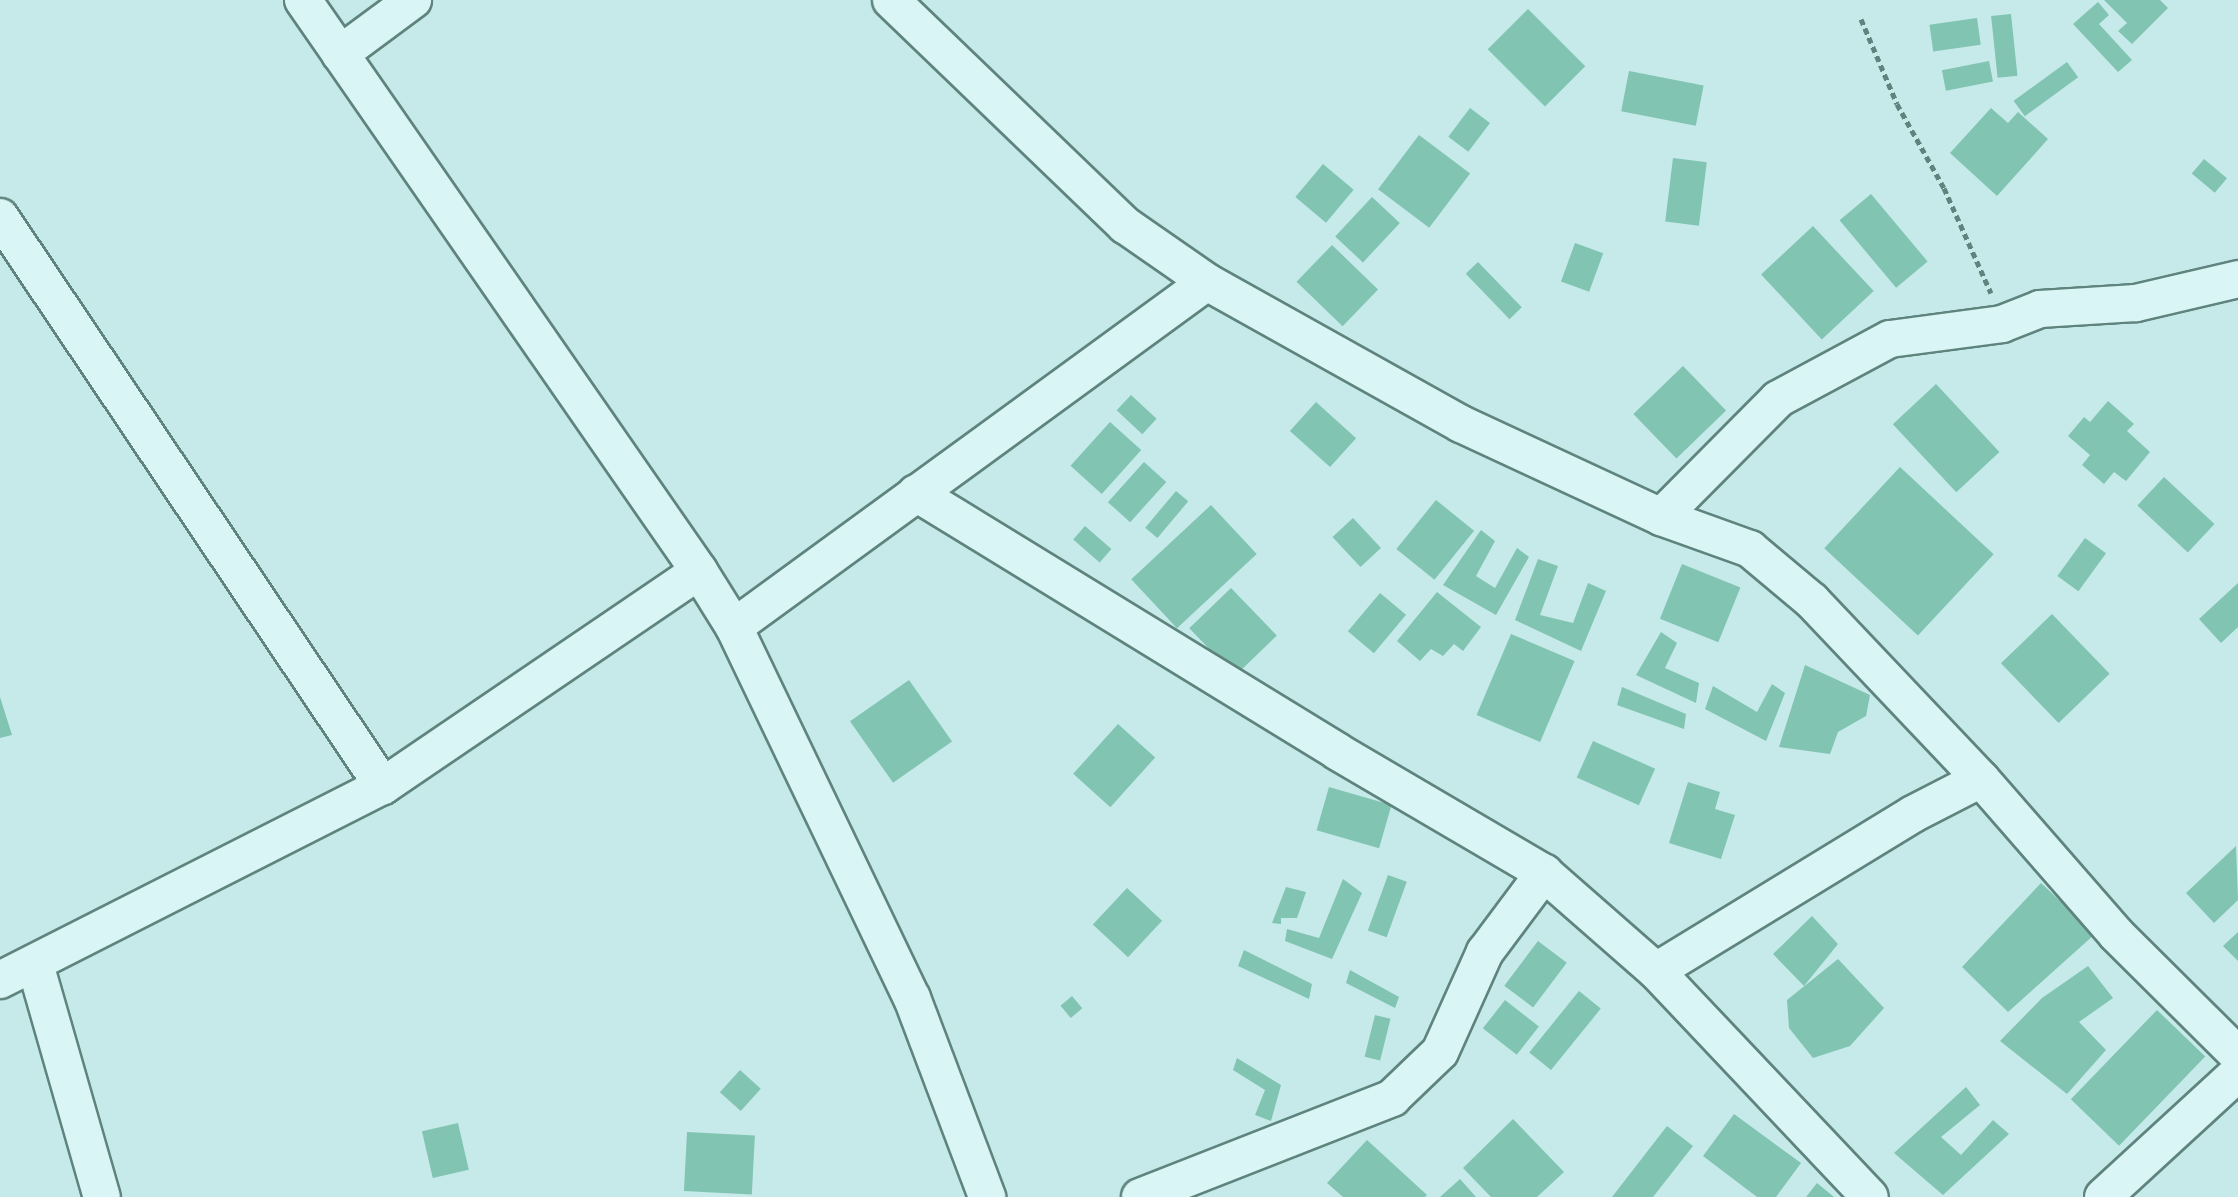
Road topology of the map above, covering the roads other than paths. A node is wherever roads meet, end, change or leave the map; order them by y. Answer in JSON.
{"nodes":[{"id":1,"x":303,"y":0,"type":"edge"},
{"id":2,"x":413,"y":0,"type":"edge"},
{"id":3,"x":891,"y":0,"type":"edge"},
{"id":4,"x":340,"y":54,"type":"junction"},
{"id":5,"x":0,"y":217,"type":"edge"},
{"id":6,"x":2238,"y":279,"type":"edge"},
{"id":7,"x":1207,"y":282,"type":"junction"},
{"id":8,"x":916,"y":493,"type":"junction"},
{"id":9,"x":1661,"y":517,"type":"junction"},
{"id":10,"x":699,"y":571,"type":"junction"},
{"id":11,"x":734,"y":627,"type":"junction"},
{"id":12,"x":1981,"y":779,"type":"junction"},
{"id":13,"x":383,"y":786,"type":"junction"},
{"id":14,"x":1544,"y":873,"type":"junction"},
{"id":15,"x":35,"y":964,"type":"junction"},
{"id":16,"x":1656,"y":971,"type":"junction"},
{"id":17,"x":0,"y":980,"type":"edge"},
{"id":18,"x":2238,"y":1055,"type":"edge"},
{"id":19,"x":2238,"y":1073,"type":"edge"},
{"id":20,"x":102,"y":1197,"type":"edge"},
{"id":21,"x":987,"y":1197,"type":"edge"},
{"id":22,"x":1140,"y":1197,"type":"edge"},
{"id":23,"x":1870,"y":1197,"type":"edge"},
{"id":24,"x":2103,"y":1197,"type":"edge"}],
"edges":[{"from":1,"to":4,"type":"street"},
{"from":2,"to":4,"type":"street"},
{"from":3,"to":7,"type":"street"},
{"from":4,"to":10,"type":"street"},
{"from":5,"to":13,"type":"street"},
{"from":6,"to":9,"type":"street"},
{"from":7,"to":8,"type":"street"},
{"from":7,"to":9,"type":"street"},
{"from":8,"to":11,"type":"street"},
{"from":8,"to":14,"type":"street"},
{"from":9,"to":12,"type":"street"},
{"from":10,"to":11,"type":"street"},
{"from":10,"to":13,"type":"street"},
{"from":11,"to":21,"type":"street"},
{"from":12,"to":16,"type":"street"},
{"from":12,"to":18,"type":"street"},
{"from":13,"to":15,"type":"street"},
{"from":14,"to":16,"type":"street"},
{"from":14,"to":22,"type":"street"},
{"from":15,"to":17,"type":"street"},
{"from":15,"to":20,"type":"street"},
{"from":16,"to":23,"type":"street"},
{"from":19,"to":24,"type":"street"}]}
